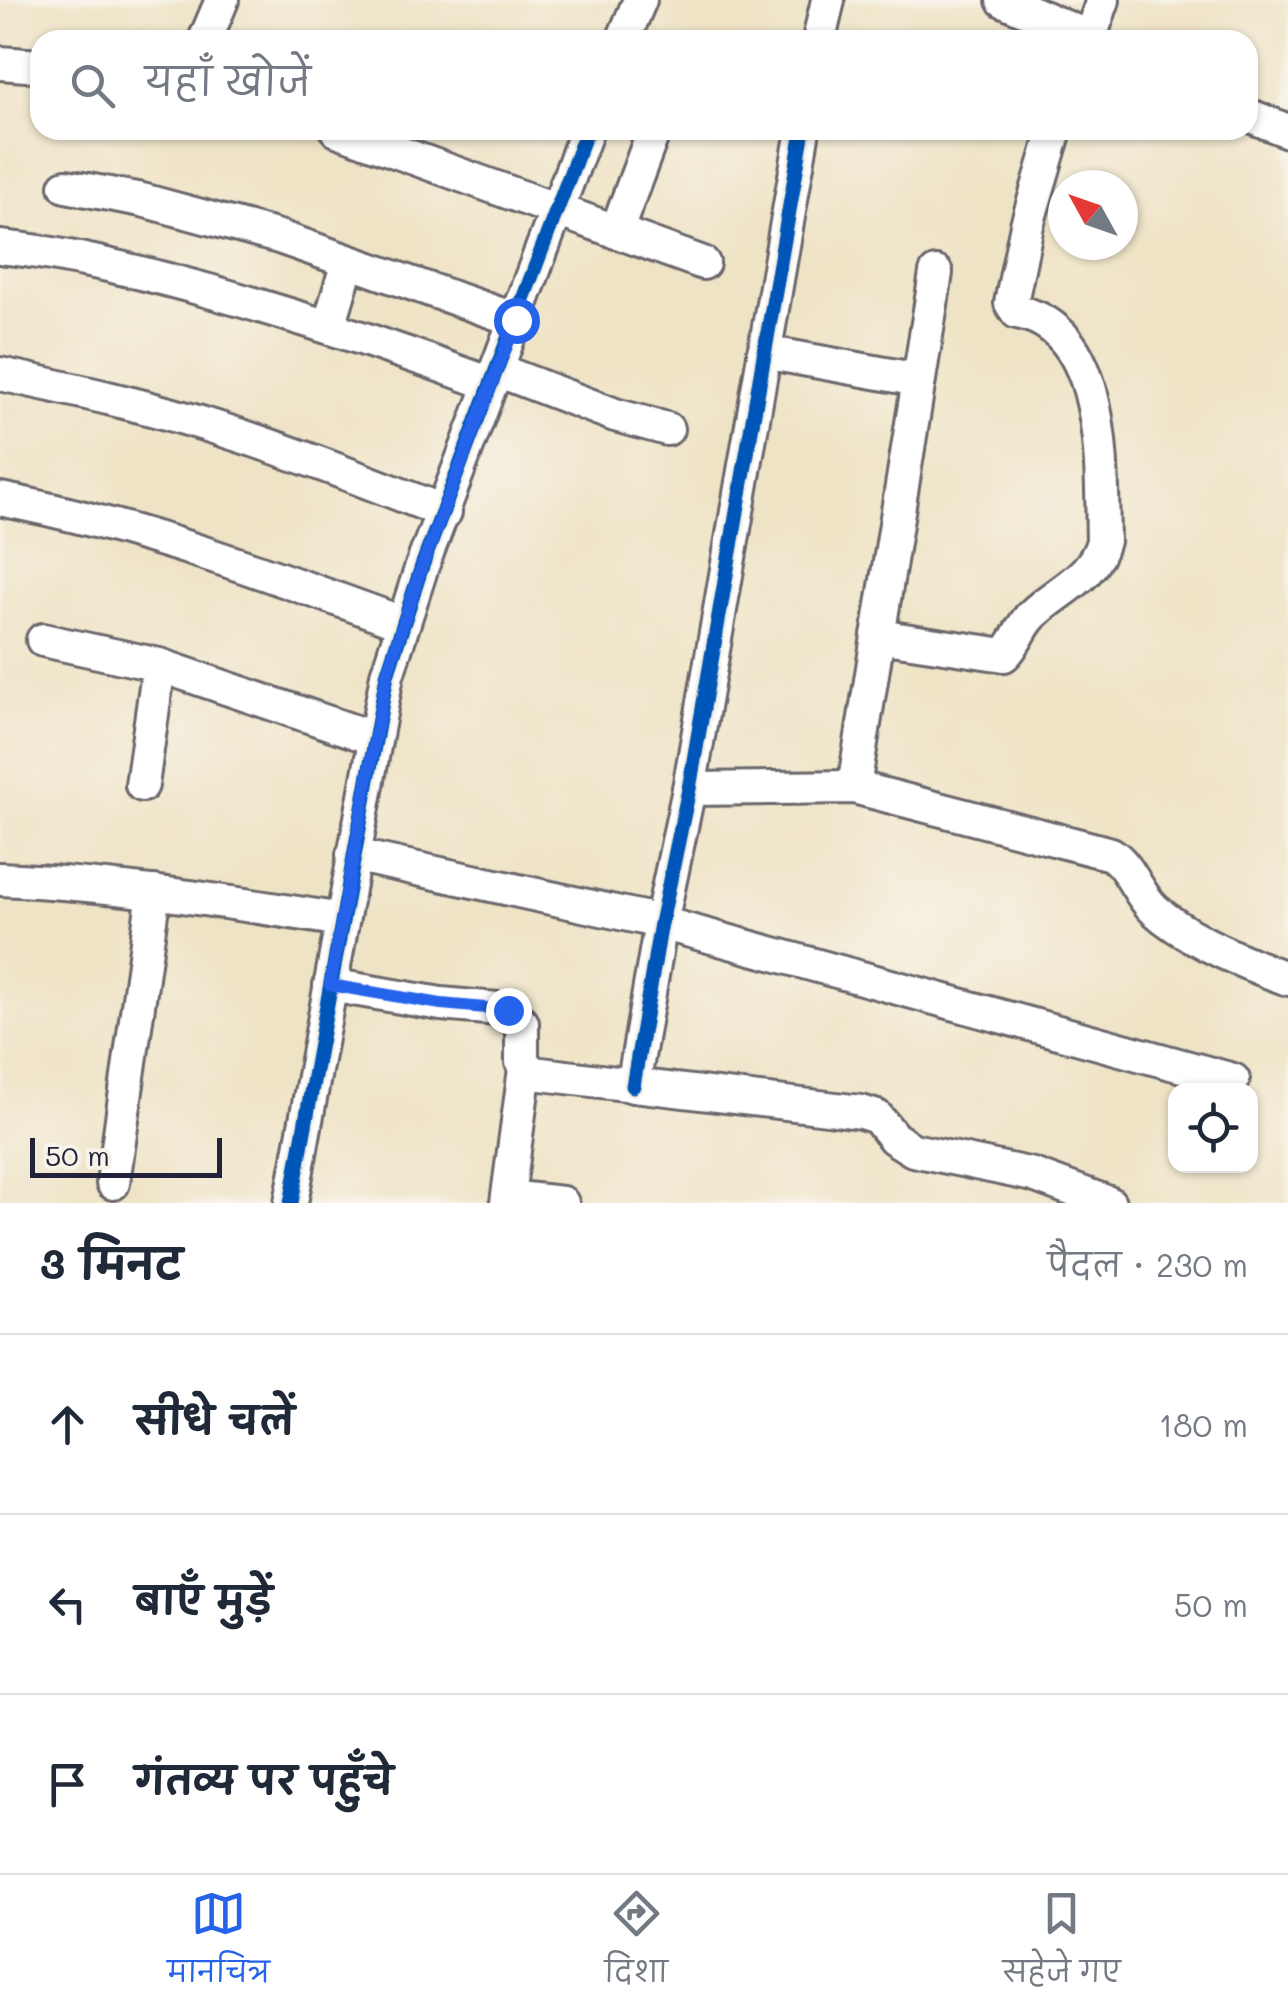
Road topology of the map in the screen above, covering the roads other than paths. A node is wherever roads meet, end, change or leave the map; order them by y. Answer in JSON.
{"nodes":[{"id":1,"x":222,"y":0,"type":"edge"},
{"id":2,"x":640,"y":0,"type":"edge"},
{"id":3,"x":828,"y":0,"type":"edge"},
{"id":4,"x":1003,"y":0,"type":"edge"},
{"id":5,"x":1104,"y":0,"type":"edge"},
{"id":6,"x":210,"y":30,"type":"edge"},
{"id":7,"x":627,"y":30,"type":"edge"},
{"id":8,"x":821,"y":30,"type":"edge"},
{"id":9,"x":1071,"y":30,"type":"edge"},
{"id":10,"x":1094,"y":30,"type":"edge"},
{"id":11,"x":0,"y":63,"type":"edge"},
{"id":12,"x":30,"y":65,"type":"edge"},
{"id":13,"x":1258,"y":119,"type":"edge"},
{"id":14,"x":1288,"y":131,"type":"edge"},
{"id":15,"x":364,"y":140,"type":"edge"},
{"id":16,"x":583,"y":140,"type":"edge"},
{"id":17,"x":650,"y":140,"type":"edge"},
{"id":18,"x":801,"y":140,"type":"edge"},
{"id":19,"x":1053,"y":140,"type":"edge"},
{"id":20,"x":66,"y":186,"type":"dead end"},
{"id":21,"x":557,"y":212,"type":"junction"},
{"id":22,"x":616,"y":232,"type":"junction"},
{"id":23,"x":0,"y":247,"type":"edge"},
{"id":24,"x":348,"y":262,"type":"junction"},
{"id":25,"x":703,"y":262,"type":"dead end"},
{"id":26,"x":936,"y":273,"type":"dead end"},
{"id":27,"x":516,"y":320,"type":"junction"},
{"id":28,"x":329,"y":326,"type":"junction"},
{"id":29,"x":764,"y":352,"type":"junction"},
{"id":30,"x":0,"y":374,"type":"edge"},
{"id":31,"x":494,"y":377,"type":"junction"},
{"id":32,"x":918,"y":380,"type":"junction"},
{"id":33,"x":667,"y":429,"type":"dead end"},
{"id":34,"x":0,"y":499,"type":"edge"},
{"id":35,"x":445,"y":512,"type":"junction"},
{"id":36,"x":402,"y":623,"type":"junction"},
{"id":37,"x":878,"y":636,"type":"junction"},
{"id":38,"x":42,"y":640,"type":"dead end"},
{"id":39,"x":159,"y":665,"type":"junction"},
{"id":40,"x":374,"y":738,"type":"junction"},
{"id":41,"x":142,"y":784,"type":"dead end"},
{"id":42,"x":854,"y":786,"type":"junction"},
{"id":43,"x":689,"y":789,"type":"junction"},
{"id":44,"x":353,"y":855,"type":"junction"},
{"id":45,"x":0,"y":880,"type":"edge"},
{"id":46,"x":154,"y":892,"type":"junction"},
{"id":47,"x":342,"y":920,"type":"junction"},
{"id":48,"x":660,"y":923,"type":"junction"},
{"id":49,"x":1288,"y":980,"type":"edge"},
{"id":50,"x":330,"y":985,"type":"junction"},
{"id":51,"x":525,"y":1069,"type":"junction"},
{"id":52,"x":1232,"y":1080,"type":"dead end"},
{"id":53,"x":633,"y":1086,"type":"junction"},
{"id":54,"x":113,"y":1183,"type":"dead end"},
{"id":55,"x":1034,"y":1189,"type":"edge"},
{"id":56,"x":507,"y":1200,"type":"edge"},
{"id":57,"x":290,"y":1203,"type":"edge"},
{"id":58,"x":562,"y":1203,"type":"edge"},
{"id":59,"x":1109,"y":1203,"type":"edge"}],
"edges":[{"from":1,"to":6,"type":"street"},
{"from":2,"to":7,"type":"street"},
{"from":3,"to":8,"type":"street"},
{"from":4,"to":9,"type":"street"},
{"from":5,"to":10,"type":"street"},
{"from":11,"to":12,"type":"street"},
{"from":13,"to":14,"type":"street"},
{"from":15,"to":21,"type":"street"},
{"from":16,"to":21,"type":"street"},
{"from":17,"to":22,"type":"street"},
{"from":18,"to":29,"type":"street"},
{"from":19,"to":37,"type":"street"},
{"from":20,"to":24,"type":"street"},
{"from":21,"to":22,"type":"street"},
{"from":21,"to":27,"type":"street"},
{"from":22,"to":25,"type":"street"},
{"from":23,"to":28,"type":"street"},
{"from":24,"to":27,"type":"street"},
{"from":24,"to":28,"type":"street"},
{"from":26,"to":32,"type":"street"},
{"from":27,"to":31,"type":"street"},
{"from":28,"to":31,"type":"street"},
{"from":29,"to":32,"type":"street"},
{"from":29,"to":43,"type":"street"},
{"from":30,"to":35,"type":"street"},
{"from":31,"to":33,"type":"street"},
{"from":31,"to":35,"type":"street"},
{"from":32,"to":37,"type":"street"},
{"from":34,"to":36,"type":"street"},
{"from":35,"to":36,"type":"street"},
{"from":36,"to":40,"type":"street"},
{"from":37,"to":42,"type":"street"},
{"from":38,"to":39,"type":"street"},
{"from":39,"to":40,"type":"street"},
{"from":39,"to":41,"type":"street"},
{"from":40,"to":44,"type":"street"},
{"from":42,"to":43,"type":"street"},
{"from":42,"to":49,"type":"street"},
{"from":43,"to":48,"type":"street"},
{"from":44,"to":47,"type":"street"},
{"from":44,"to":48,"type":"street"},
{"from":45,"to":46,"type":"street"},
{"from":46,"to":47,"type":"street"},
{"from":46,"to":54,"type":"street"},
{"from":47,"to":50,"type":"street"},
{"from":48,"to":52,"type":"street"},
{"from":48,"to":53,"type":"street"},
{"from":50,"to":51,"type":"street"},
{"from":50,"to":57,"type":"street"},
{"from":51,"to":53,"type":"street"},
{"from":51,"to":56,"type":"street"},
{"from":53,"to":55,"type":"street"},
{"from":55,"to":59,"type":"street"},
{"from":56,"to":58,"type":"street"}]}
